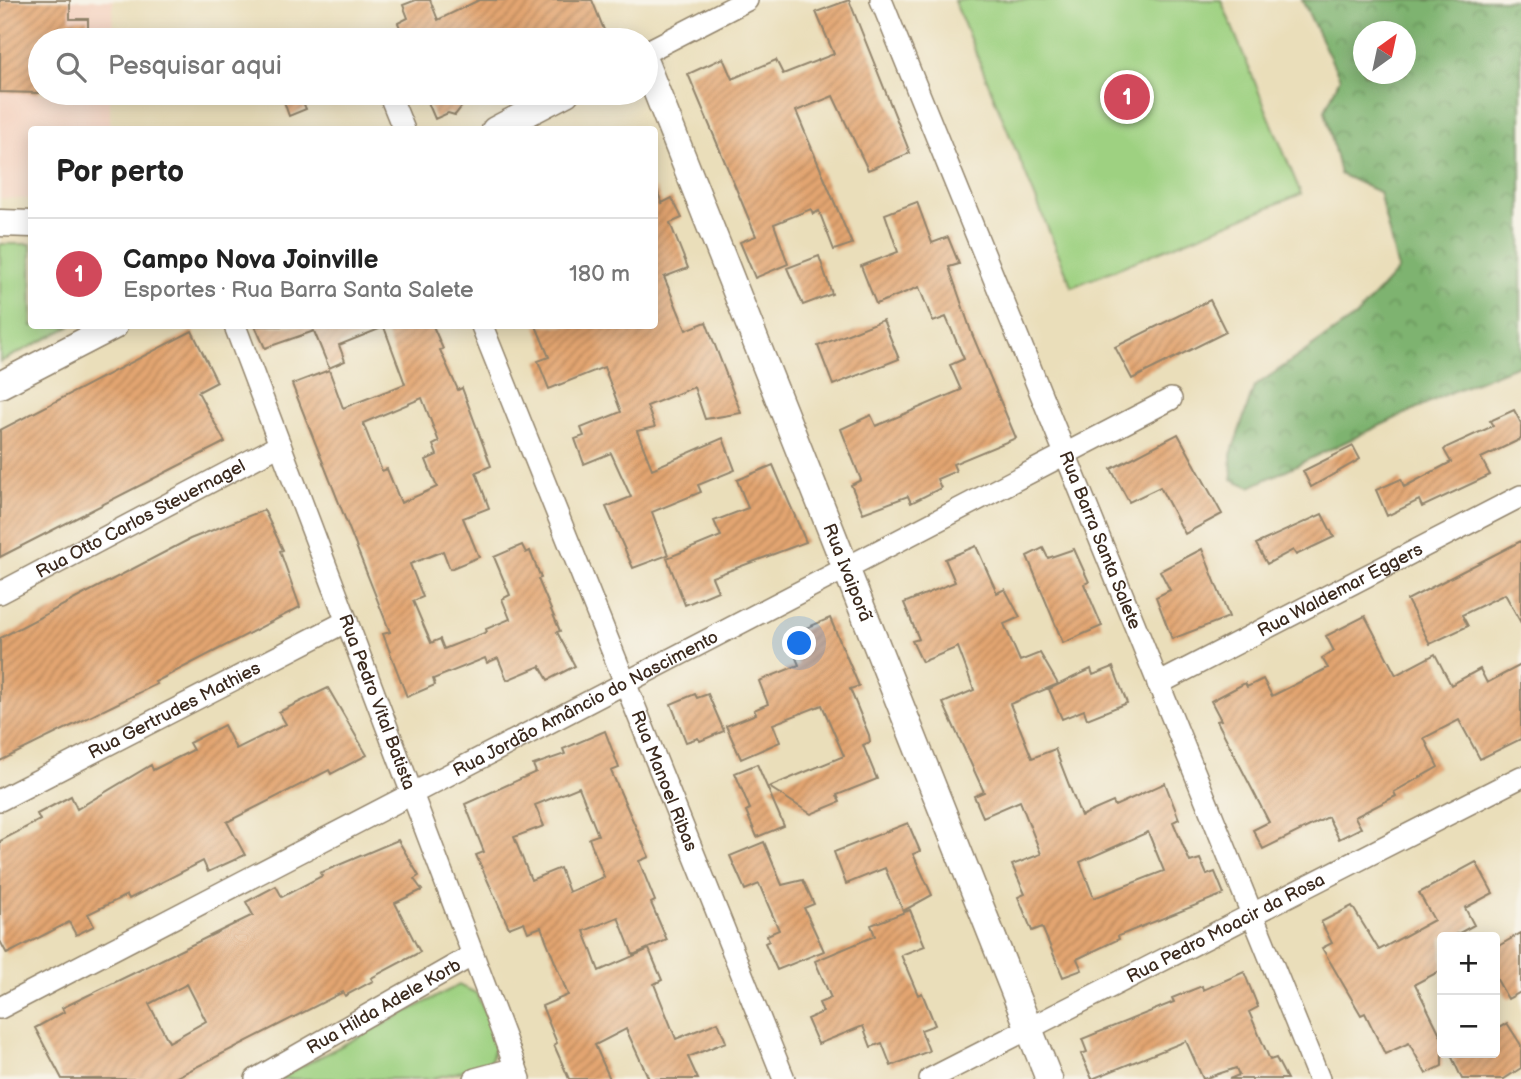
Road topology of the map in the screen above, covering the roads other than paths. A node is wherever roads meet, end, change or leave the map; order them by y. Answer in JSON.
{"nodes":[{"id":1,"x":747,"y":0,"type":"edge"},
{"id":2,"x":881,"y":0,"type":"edge"},
{"id":3,"x":658,"y":46,"type":"edge"},
{"id":4,"x":658,"y":95,"type":"edge"},
{"id":5,"x":394,"y":105,"type":"edge"},
{"id":6,"x":543,"y":105,"type":"edge"},
{"id":7,"x":402,"y":126,"type":"edge"},
{"id":8,"x":503,"y":126,"type":"edge"},
{"id":9,"x":0,"y":223,"type":"edge"},
{"id":10,"x":28,"y":224,"type":"edge"},
{"id":11,"x":108,"y":329,"type":"edge"},
{"id":12,"x":236,"y":329,"type":"edge"},
{"id":13,"x":483,"y":329,"type":"edge"},
{"id":14,"x":0,"y":385,"type":"edge"},
{"id":15,"x":1171,"y":399,"type":"dead end"},
{"id":16,"x":280,"y":445,"type":"junction"},
{"id":17,"x":1065,"y":454,"type":"junction"},
{"id":18,"x":1521,"y":496,"type":"edge"},
{"id":19,"x":845,"y":568,"type":"junction"},
{"id":20,"x":0,"y":593,"type":"edge"},
{"id":21,"x":346,"y":621,"type":"junction"},
{"id":22,"x":625,"y":683,"type":"junction"},
{"id":23,"x":1158,"y":684,"type":"junction"},
{"id":24,"x":1521,"y":777,"type":"edge"},
{"id":25,"x":412,"y":793,"type":"junction"},
{"id":26,"x":0,"y":800,"type":"edge"},
{"id":27,"x":1252,"y":914,"type":"junction"},
{"id":28,"x":473,"y":955,"type":"junction"},
{"id":29,"x":0,"y":1008,"type":"edge"},
{"id":30,"x":1028,"y":1028,"type":"junction"},
{"id":31,"x":518,"y":1074,"type":"edge"},
{"id":32,"x":256,"y":1079,"type":"edge"},
{"id":33,"x":475,"y":1079,"type":"edge"},
{"id":34,"x":784,"y":1079,"type":"edge"},
{"id":35,"x":930,"y":1079,"type":"edge"},
{"id":36,"x":1049,"y":1079,"type":"edge"},
{"id":37,"x":1319,"y":1079,"type":"edge"}],
"edges":[{"from":1,"to":3,"type":"street"},
{"from":2,"to":17,"type":"street","name":"Rua Barra Santa Salete"},
{"from":4,"to":19,"type":"street","name":"Rua Ivaiporã"},
{"from":5,"to":7,"type":"street"},
{"from":6,"to":8,"type":"street"},
{"from":9,"to":10,"type":"street"},
{"from":11,"to":14,"type":"street"},
{"from":12,"to":16,"type":"street","name":"Rua Pedro Vital Batista"},
{"from":13,"to":22,"type":"street","name":"Rua Manoel Ribas"},
{"from":15,"to":17,"type":"street","name":"Rua Jordão Amâncio do Nascimento"},
{"from":16,"to":20,"type":"street","name":"Rua Otto Carlos Steuernagel"},
{"from":16,"to":21,"type":"street","name":"Rua Pedro Vital Batista"},
{"from":17,"to":19,"type":"street","name":"Rua Jordão Amâncio do Nascimento"},
{"from":17,"to":23,"type":"street","name":"Rua Barra Santa Salete"},
{"from":18,"to":23,"type":"street","name":"Rua Waldemar Eggers"},
{"from":19,"to":22,"type":"street","name":"Rua Jordão Amâncio do Nascimento"},
{"from":19,"to":30,"type":"street","name":"Rua Ivaiporã"},
{"from":21,"to":25,"type":"street","name":"Rua Pedro Vital Batista"},
{"from":21,"to":26,"type":"street","name":"Rua Gertrudes Mathies"},
{"from":22,"to":25,"type":"street","name":"Rua Jordão Amâncio do Nascimento"},
{"from":22,"to":34,"type":"street","name":"Rua Manoel Ribas"},
{"from":23,"to":27,"type":"street","name":"Rua Barra Santa Salete"},
{"from":24,"to":27,"type":"street","name":"Rua Pedro Moacir da Rosa"},
{"from":25,"to":28,"type":"street","name":"Rua Pedro Vital Batista"},
{"from":25,"to":29,"type":"street","name":"Rua Jordão Amâncio do Nascimento"},
{"from":27,"to":30,"type":"street","name":"Rua Pedro Moacir da Rosa"},
{"from":27,"to":37,"type":"street","name":"Rua Barra Santa Salete"},
{"from":28,"to":31,"type":"street","name":"Rua Pedro Vital Batista"},
{"from":28,"to":32,"type":"street","name":"Rua Hilda Adele Korb"},
{"from":30,"to":35,"type":"street","name":"Rua Pedro Moacir da Rosa"},
{"from":30,"to":36,"type":"street","name":"Rua Ivaiporã"},
{"from":31,"to":33,"type":"street"}]}
